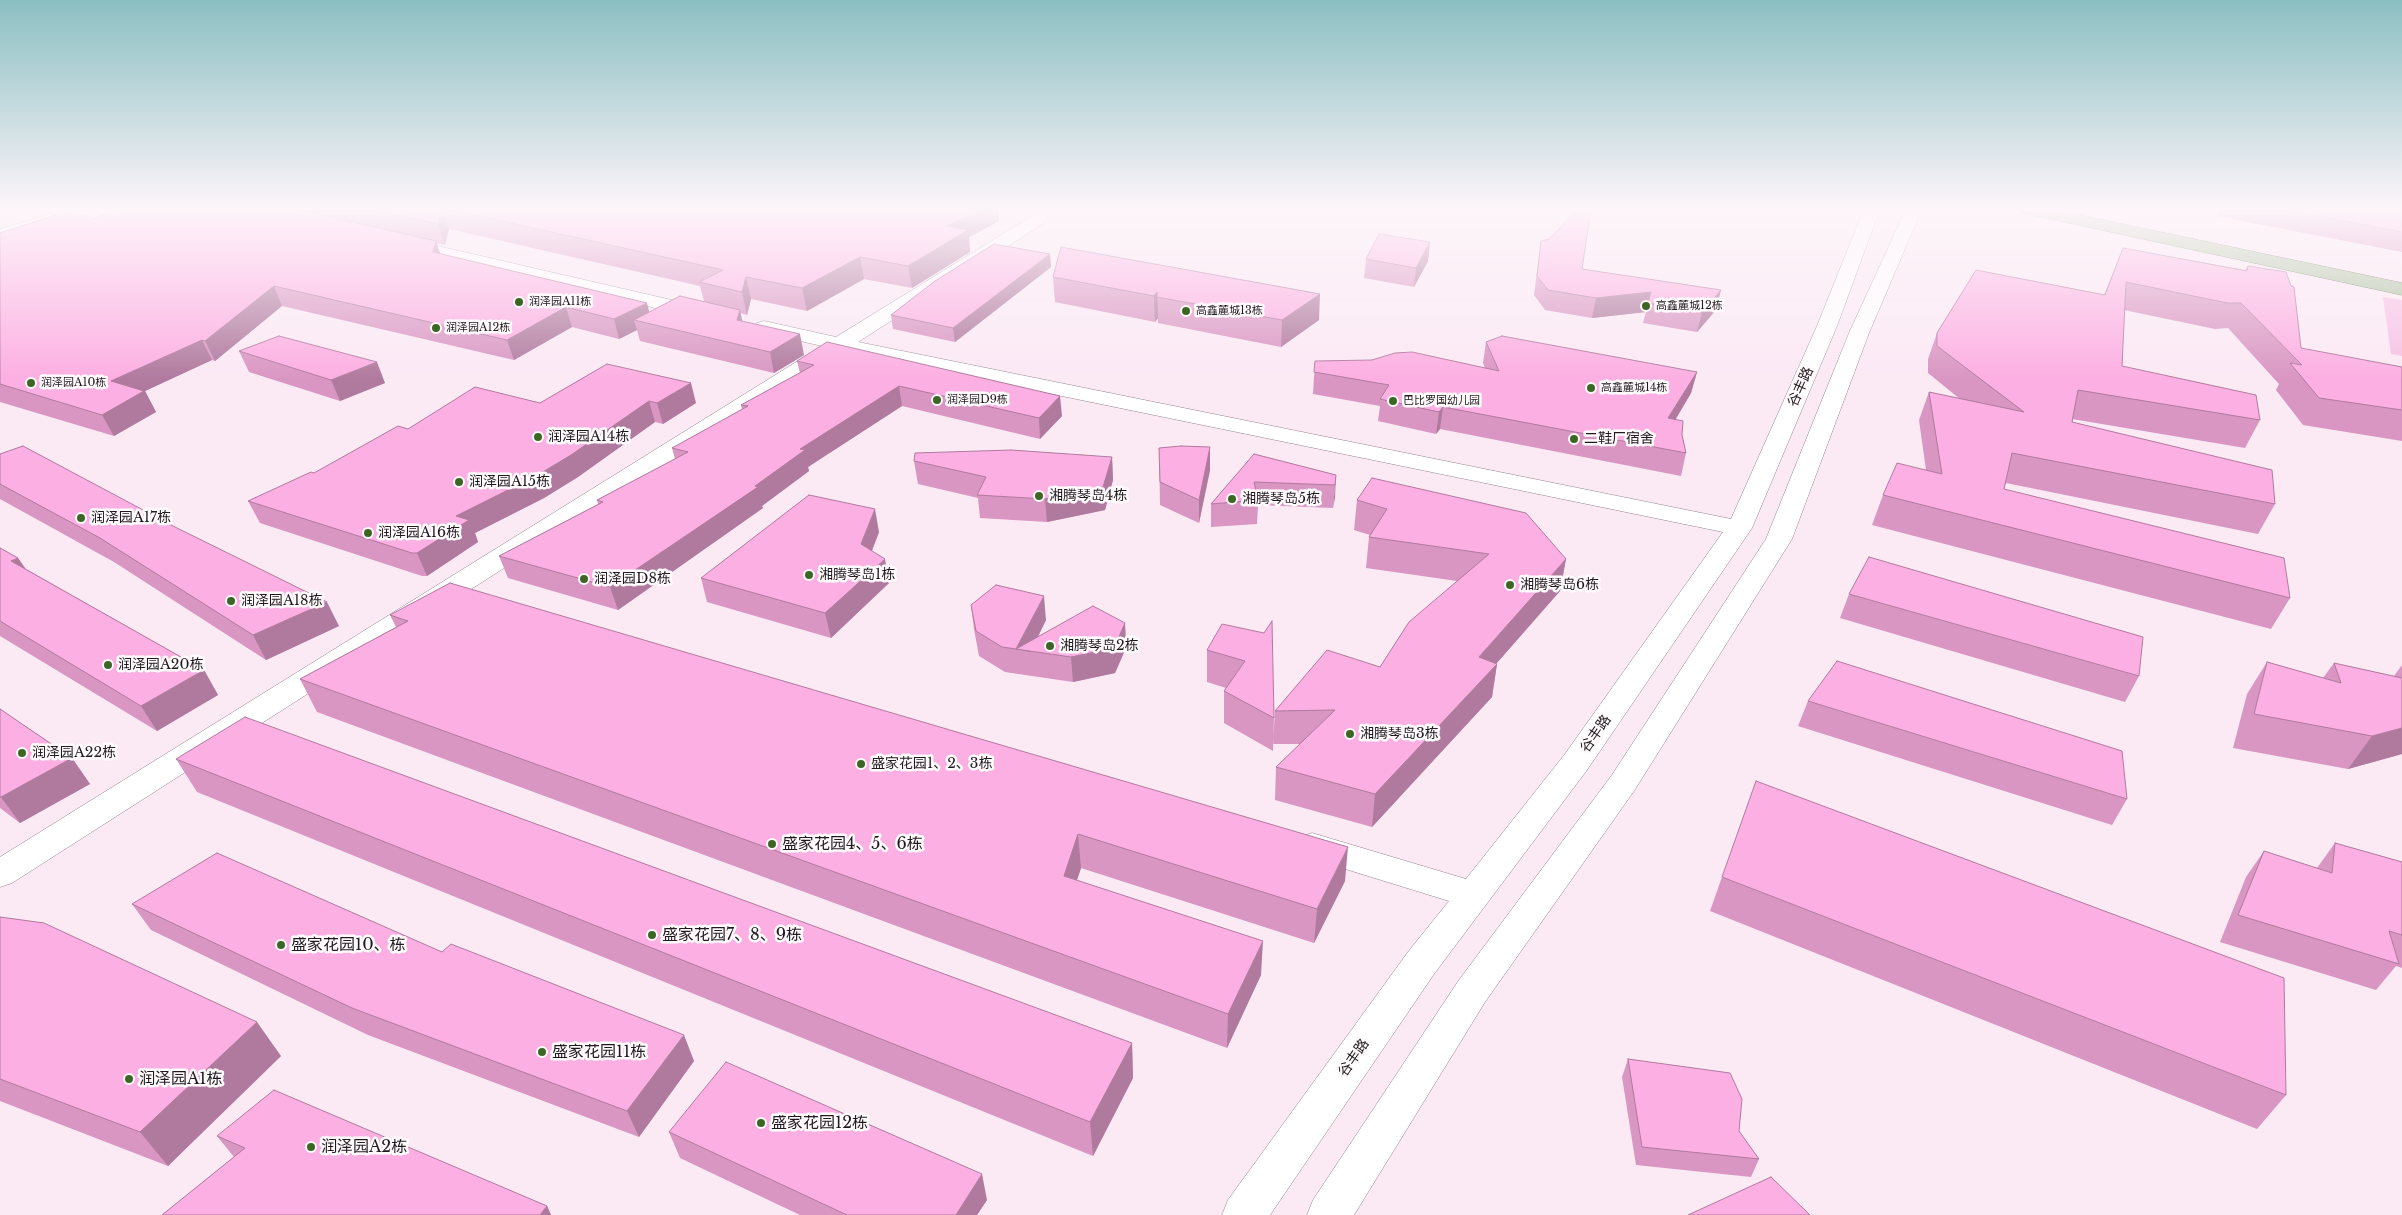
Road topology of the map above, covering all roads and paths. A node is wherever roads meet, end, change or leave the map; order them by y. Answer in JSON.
{"nodes":[{"id":1,"x":499,"y":266,"type":"edge"},
{"id":2,"x":964,"y":266,"type":"edge"},
{"id":3,"x":1850,"y":266,"type":"edge"},
{"id":4,"x":1889,"y":266,"type":"edge"},
{"id":5,"x":2296,"y":266,"type":"edge"},
{"id":6,"x":2345,"y":266,"type":"edge"},
{"id":7,"x":2402,"y":278,"type":"edge"},
{"id":8,"x":2402,"y":288,"type":"edge"},
{"id":9,"x":840,"y":344,"type":"junction"},
{"id":10,"x":1739,"y":528,"type":"junction"},
{"id":11,"x":450,"y":590,"type":"junction"},
{"id":12,"x":488,"y":601,"type":"edge"},
{"id":13,"x":1283,"y":838,"type":"edge"},
{"id":14,"x":0,"y":874,"type":"edge"},
{"id":15,"x":1474,"y":894,"type":"junction"},
{"id":16,"x":1244,"y":1215,"type":"edge"},
{"id":17,"x":1329,"y":1215,"type":"edge"}],
"edges":[{"from":1,"to":9,"type":"street"},
{"from":2,"to":9,"type":"street"},
{"from":3,"to":10,"type":"street","name":"谷丰路"},
{"from":4,"to":17,"type":"street"},
{"from":5,"to":8,"type":"main road"},
{"from":6,"to":7,"type":"main road"},
{"from":9,"to":10,"type":"street"},
{"from":9,"to":11,"type":"street"},
{"from":10,"to":15,"type":"street","name":"谷丰路"},
{"from":11,"to":12,"type":"street"},
{"from":11,"to":14,"type":"street"},
{"from":13,"to":15,"type":"street"},
{"from":15,"to":16,"type":"street","name":"谷丰路"}]}
